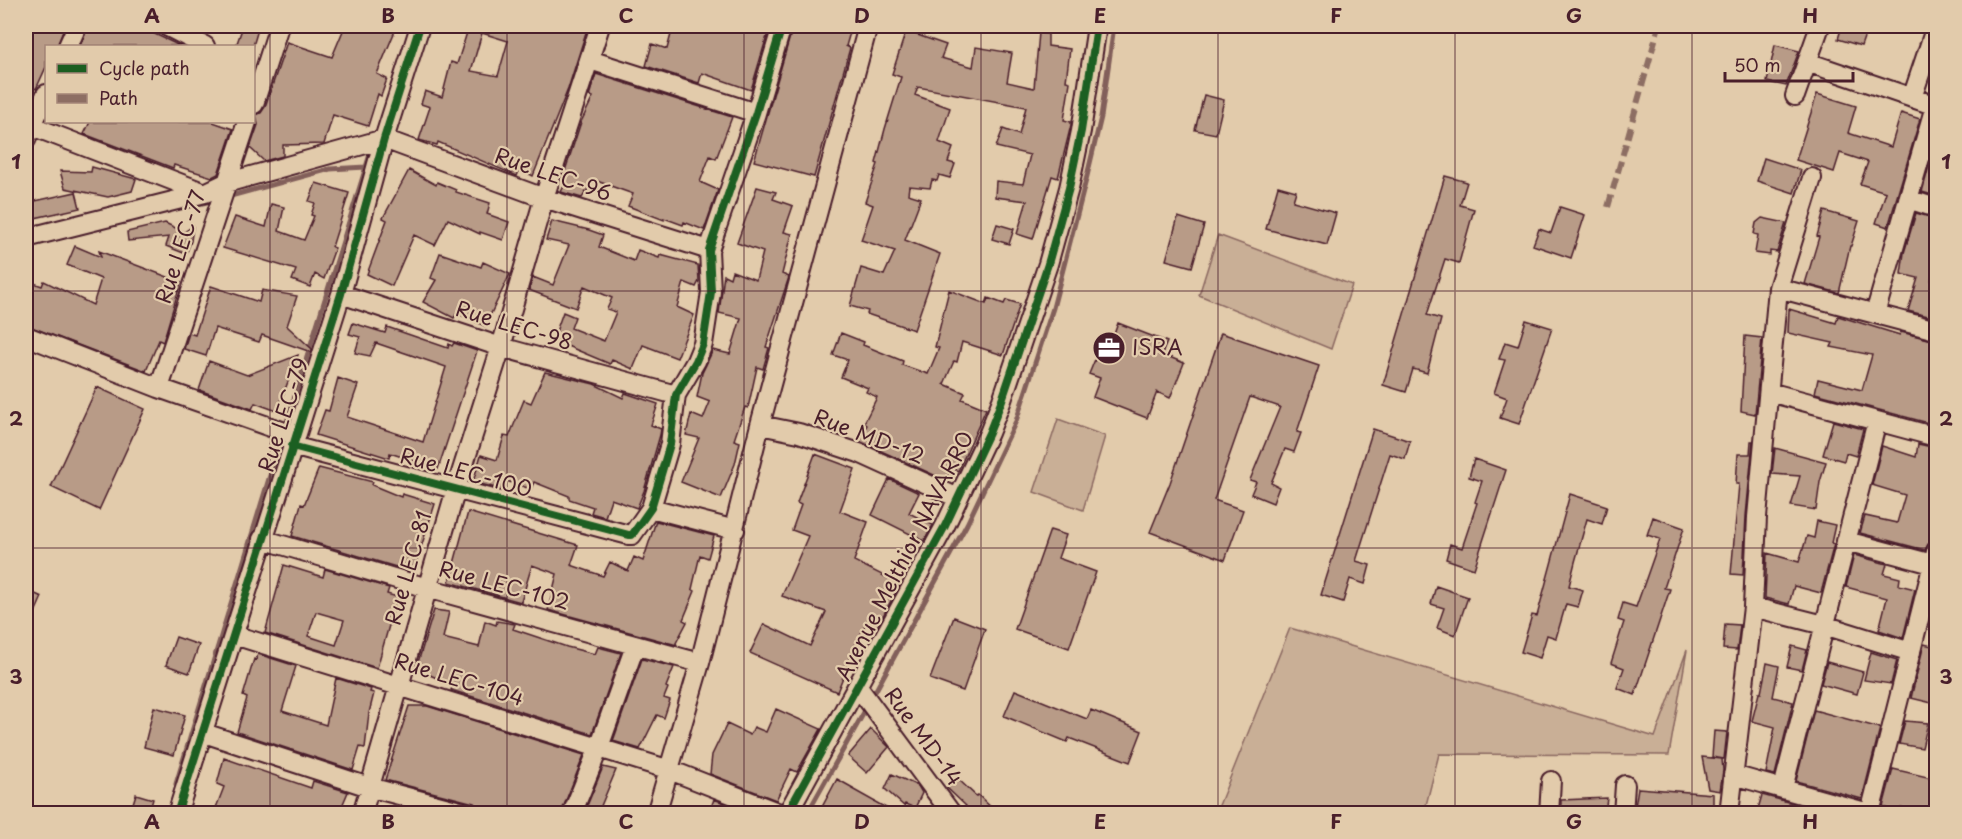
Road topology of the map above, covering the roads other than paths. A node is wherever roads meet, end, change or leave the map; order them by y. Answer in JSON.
{"nodes":[{"id":1,"x":77,"y":26,"type":"edge"},
{"id":2,"x":166,"y":26,"type":"edge"},
{"id":3,"x":279,"y":26,"type":"edge"},
{"id":4,"x":420,"y":26,"type":"edge"},
{"id":5,"x":600,"y":26,"type":"edge"},
{"id":6,"x":782,"y":26,"type":"edge"},
{"id":7,"x":868,"y":26,"type":"edge"},
{"id":8,"x":1097,"y":26,"type":"edge"},
{"id":9,"x":1820,"y":26,"type":"edge"},
{"id":10,"x":1936,"y":26,"type":"edge"},
{"id":11,"x":68,"y":45,"type":"edge"},
{"id":12,"x":203,"y":45,"type":"edge"},
{"id":13,"x":590,"y":60,"type":"junction"},
{"id":14,"x":1807,"y":62,"type":"junction"},
{"id":15,"x":258,"y":75,"type":"edge"},
{"id":16,"x":45,"y":96,"type":"edge"},
{"id":17,"x":1795,"y":96,"type":"dead end"},
{"id":18,"x":255,"y":97,"type":"edge"},
{"id":19,"x":1912,"y":98,"type":"junction"},
{"id":20,"x":1936,"y":106,"type":"edge"},
{"id":21,"x":756,"y":113,"type":"junction"},
{"id":22,"x":248,"y":123,"type":"edge"},
{"id":23,"x":29,"y":133,"type":"edge"},
{"id":24,"x":384,"y":139,"type":"junction"},
{"id":25,"x":1812,"y":178,"type":"dead end"},
{"id":26,"x":226,"y":183,"type":"junction"},
{"id":27,"x":206,"y":194,"type":"junction"},
{"id":28,"x":544,"y":198,"type":"junction"},
{"id":29,"x":1908,"y":199,"type":"junction"},
{"id":30,"x":1936,"y":208,"type":"edge"},
{"id":31,"x":26,"y":238,"type":"edge"},
{"id":32,"x":709,"y":250,"type":"junction"},
{"id":33,"x":1778,"y":288,"type":"junction"},
{"id":34,"x":341,"y":294,"type":"junction"},
{"id":35,"x":1875,"y":314,"type":"junction"},
{"id":36,"x":1936,"y":330,"type":"edge"},
{"id":37,"x":26,"y":336,"type":"edge"},
{"id":38,"x":501,"y":347,"type":"junction"},
{"id":39,"x":159,"y":388,"type":"junction"},
{"id":40,"x":1768,"y":392,"type":"junction"},
{"id":41,"x":676,"y":395,"type":"junction"},
{"id":42,"x":1877,"y":421,"type":"junction"},
{"id":43,"x":760,"y":425,"type":"junction"},
{"id":44,"x":1936,"y":437,"type":"edge"},
{"id":45,"x":294,"y":441,"type":"junction"},
{"id":46,"x":456,"y":489,"type":"junction"},
{"id":47,"x":958,"y":498,"type":"junction"},
{"id":48,"x":651,"y":508,"type":"junction"},
{"id":49,"x":735,"y":530,"type":"junction"},
{"id":50,"x":262,"y":539,"type":"junction"},
{"id":51,"x":1846,"y":541,"type":"junction"},
{"id":52,"x":1935,"y":561,"type":"edge"},
{"id":53,"x":427,"y":588,"type":"junction"},
{"id":54,"x":1753,"y":607,"type":"junction"},
{"id":55,"x":1824,"y":625,"type":"junction"},
{"id":56,"x":234,"y":635,"type":"junction"},
{"id":57,"x":635,"y":646,"type":"junction"},
{"id":58,"x":1911,"y":652,"type":"junction"},
{"id":59,"x":700,"y":663,"type":"junction"},
{"id":60,"x":399,"y":686,"type":"junction"},
{"id":61,"x":858,"y":687,"type":"junction"},
{"id":62,"x":204,"y":733,"type":"junction"},
{"id":63,"x":599,"y":747,"type":"junction"},
{"id":64,"x":670,"y":770,"type":"junction"},
{"id":65,"x":1733,"y":775,"type":"junction"},
{"id":66,"x":1551,"y":781,"type":"dead end"},
{"id":67,"x":1625,"y":785,"type":"dead end"},
{"id":68,"x":369,"y":787,"type":"junction"},
{"id":69,"x":1783,"y":788,"type":"junction"},
{"id":70,"x":177,"y":813,"type":"edge"},
{"id":71,"x":362,"y":813,"type":"edge"},
{"id":72,"x":471,"y":813,"type":"edge"},
{"id":73,"x":572,"y":813,"type":"edge"},
{"id":74,"x":656,"y":813,"type":"edge"},
{"id":75,"x":782,"y":813,"type":"edge"},
{"id":76,"x":787,"y":813,"type":"edge"},
{"id":77,"x":950,"y":813,"type":"edge"},
{"id":78,"x":1549,"y":813,"type":"edge"},
{"id":79,"x":1623,"y":813,"type":"edge"},
{"id":80,"x":1729,"y":813,"type":"edge"},
{"id":81,"x":1871,"y":813,"type":"edge"}],
"edges":[{"from":1,"to":11,"type":"street"},
{"from":2,"to":12,"type":"street"},
{"from":3,"to":15,"type":"street"},
{"from":4,"to":24,"type":"street","name":"Rue LEC-79"},
{"from":5,"to":13,"type":"street","name":"Rue LEC-81"},
{"from":6,"to":21,"type":"street"},
{"from":7,"to":43,"type":"street"},
{"from":8,"to":47,"type":"street","name":"Avenue Melthior NAVARRO"},
{"from":9,"to":14,"type":"street"},
{"from":10,"to":19,"type":"street"},
{"from":13,"to":21,"type":"street"},
{"from":13,"to":28,"type":"street","name":"Rue LEC-81"},
{"from":14,"to":17,"type":"street"},
{"from":14,"to":19,"type":"street"},
{"from":15,"to":18,"type":"street"},
{"from":16,"to":23,"type":"street"},
{"from":19,"to":20,"type":"street"},
{"from":20,"to":29,"type":"street"},
{"from":21,"to":32,"type":"street"},
{"from":22,"to":26,"type":"street","name":"Rue LEC-77"},
{"from":23,"to":27,"type":"street"},
{"from":24,"to":26,"type":"street"},
{"from":24,"to":28,"type":"street","name":"Rue LEC-96"},
{"from":24,"to":34,"type":"street","name":"Rue LEC-79"},
{"from":25,"to":33,"type":"street"},
{"from":26,"to":27,"type":"street"},
{"from":26,"to":39,"type":"street","name":"Rue LEC-77"},
{"from":27,"to":31,"type":"street"},
{"from":28,"to":32,"type":"street","name":"Rue LEC-96"},
{"from":28,"to":38,"type":"street","name":"Rue LEC-81"},
{"from":29,"to":30,"type":"street"},
{"from":29,"to":35,"type":"street"},
{"from":32,"to":41,"type":"street"},
{"from":33,"to":35,"type":"street"},
{"from":33,"to":40,"type":"street"},
{"from":34,"to":38,"type":"street","name":"Rue LEC-98"},
{"from":34,"to":45,"type":"street","name":"Rue LEC-79"},
{"from":35,"to":36,"type":"street"},
{"from":37,"to":39,"type":"street","name":"Rue LEC-100"},
{"from":38,"to":41,"type":"street","name":"Rue LEC-98"},
{"from":38,"to":46,"type":"street","name":"Rue LEC-81"},
{"from":39,"to":45,"type":"street","name":"Rue LEC-100"},
{"from":40,"to":42,"type":"street"},
{"from":40,"to":54,"type":"street"},
{"from":41,"to":48,"type":"street"},
{"from":42,"to":44,"type":"street"},
{"from":42,"to":51,"type":"street"},
{"from":43,"to":47,"type":"street","name":"Rue MD-12"},
{"from":43,"to":49,"type":"street"},
{"from":45,"to":46,"type":"street","name":"Rue LEC-100"},
{"from":45,"to":50,"type":"street","name":"Rue LEC-79"},
{"from":46,"to":48,"type":"street","name":"Rue LEC-100"},
{"from":46,"to":53,"type":"street","name":"Rue LEC-81"},
{"from":47,"to":61,"type":"street","name":"Avenue Melthior NAVARRO"},
{"from":48,"to":49,"type":"street"},
{"from":49,"to":59,"type":"street"},
{"from":50,"to":53,"type":"street","name":"Rue LEC-102"},
{"from":50,"to":56,"type":"street","name":"Rue LEC-79"},
{"from":51,"to":52,"type":"street"},
{"from":51,"to":55,"type":"street"},
{"from":52,"to":58,"type":"street"},
{"from":53,"to":57,"type":"street","name":"Rue LEC-102"},
{"from":53,"to":60,"type":"street","name":"Rue LEC-81"},
{"from":54,"to":55,"type":"street"},
{"from":54,"to":65,"type":"street"},
{"from":55,"to":58,"type":"street"},
{"from":55,"to":69,"type":"street"},
{"from":56,"to":60,"type":"street","name":"Rue LEC-104"},
{"from":56,"to":62,"type":"street","name":"Rue LEC-79"},
{"from":57,"to":59,"type":"street","name":"Rue LEC-102"},
{"from":57,"to":63,"type":"street"},
{"from":58,"to":81,"type":"street"},
{"from":59,"to":64,"type":"street"},
{"from":60,"to":63,"type":"street","name":"Rue LEC-104"},
{"from":60,"to":68,"type":"street","name":"Rue LEC-81"},
{"from":61,"to":76,"type":"street","name":"Avenue Melthior NAVARRO"},
{"from":61,"to":77,"type":"street","name":"Rue MD-14"},
{"from":62,"to":68,"type":"street"},
{"from":62,"to":70,"type":"street","name":"Rue LEC-79"},
{"from":63,"to":64,"type":"street","name":"Rue LEC-104"},
{"from":63,"to":73,"type":"street"},
{"from":64,"to":74,"type":"street"},
{"from":64,"to":75,"type":"street","name":"Rue LEC-104"},
{"from":65,"to":69,"type":"street"},
{"from":65,"to":80,"type":"street"},
{"from":66,"to":78,"type":"street"},
{"from":67,"to":79,"type":"street"},
{"from":68,"to":71,"type":"street","name":"Rue LEC-81"},
{"from":68,"to":72,"type":"street"},
{"from":69,"to":81,"type":"street"}]}
